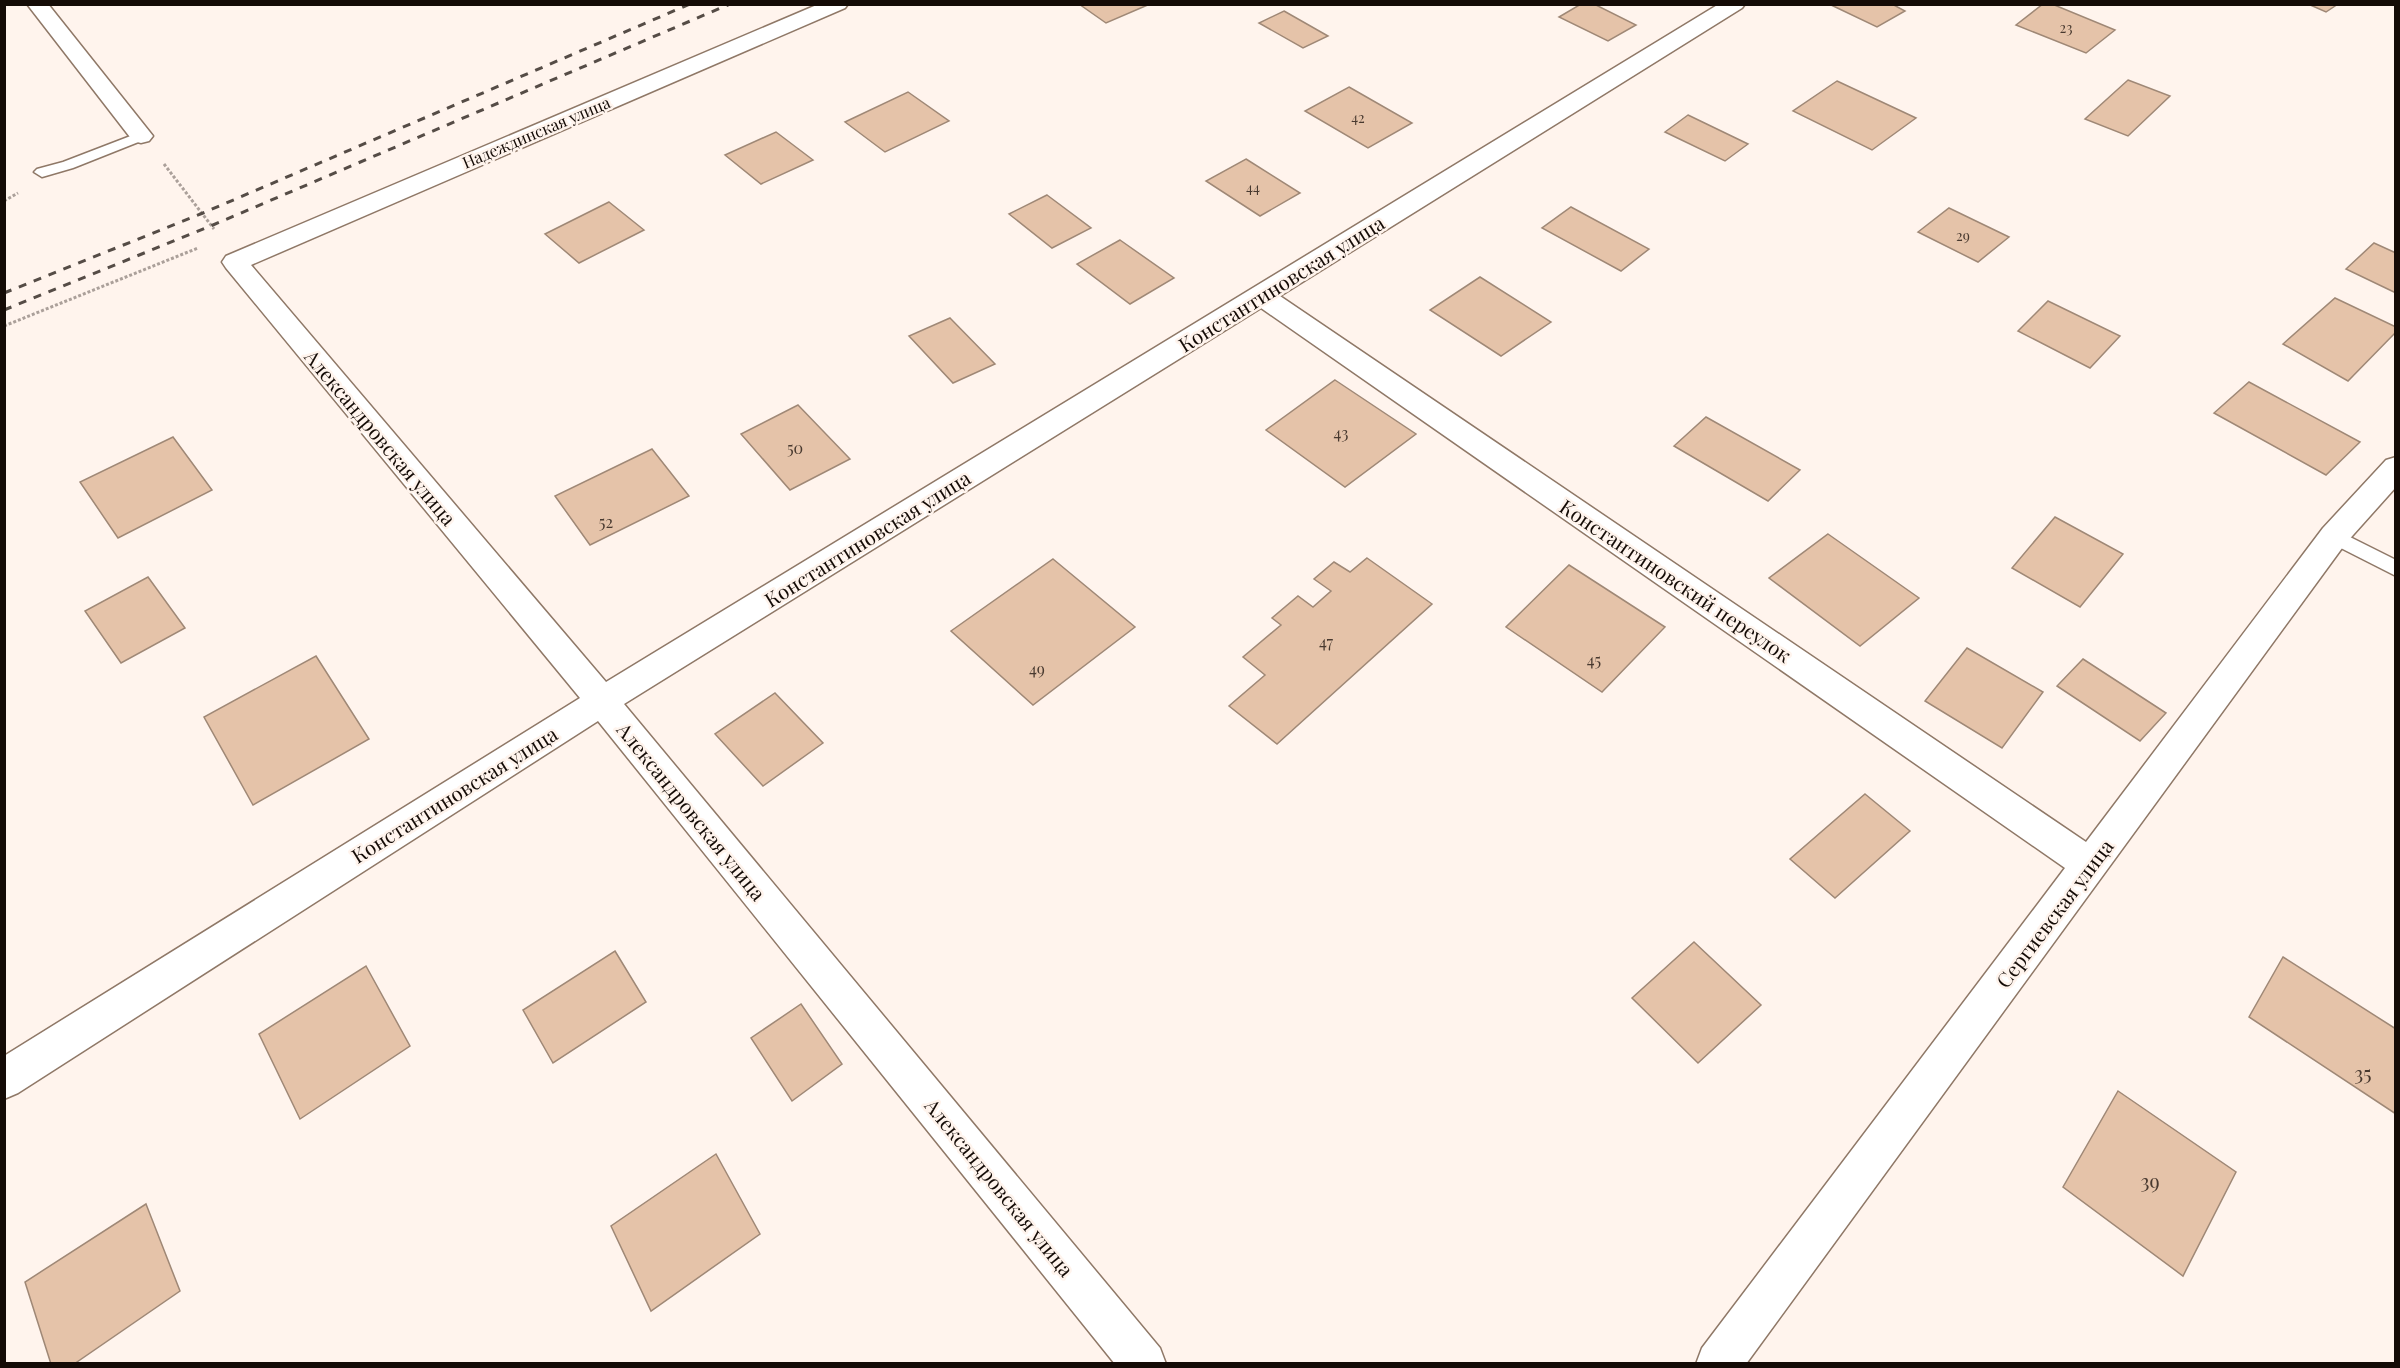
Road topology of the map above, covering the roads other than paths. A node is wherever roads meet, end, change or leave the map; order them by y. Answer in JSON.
{"nodes":[{"id":1,"x":37,"y":4,"type":"edge"},
{"id":2,"x":838,"y":4,"type":"edge"},
{"id":3,"x":1735,"y":4,"type":"edge"},
{"id":4,"x":141,"y":136,"type":"joint"},
{"id":5,"x":42,"y":172,"type":"dead end"},
{"id":6,"x":221,"y":253,"type":"joint"},
{"id":7,"x":1261,"y":296,"type":"junction"},
{"id":8,"x":2396,"y":467,"type":"edge"},
{"id":9,"x":2334,"y":536,"type":"junction"},
{"id":10,"x":2396,"y":569,"type":"edge"},
{"id":11,"x":602,"y":701,"type":"junction"},
{"id":12,"x":2090,"y":864,"type":"junction"},
{"id":13,"x":4,"y":1079,"type":"edge"},
{"id":14,"x":1144,"y":1364,"type":"edge"},
{"id":15,"x":1718,"y":1364,"type":"edge"}],
"edges":[{"from":1,"to":4,"type":"street"},
{"from":2,"to":6,"type":"street","name":"Надеждинская улица"},
{"from":3,"to":7,"type":"street","name":"Константиновская улица"},
{"from":4,"to":5,"type":"lane"},
{"from":6,"to":11,"type":"street","name":"Александровская улица"},
{"from":7,"to":11,"type":"street","name":"Константиновская улица"},
{"from":7,"to":12,"type":"street","name":"Константиновский переулок"},
{"from":8,"to":9,"type":"street","name":"Сергиевская улица"},
{"from":9,"to":10,"type":"lane"},
{"from":9,"to":12,"type":"street","name":"Сергиевская улица"},
{"from":11,"to":13,"type":"street","name":"Константиновская улица"},
{"from":11,"to":14,"type":"street","name":"Александровская улица"},
{"from":12,"to":15,"type":"street","name":"Сергиевская улица"}]}
